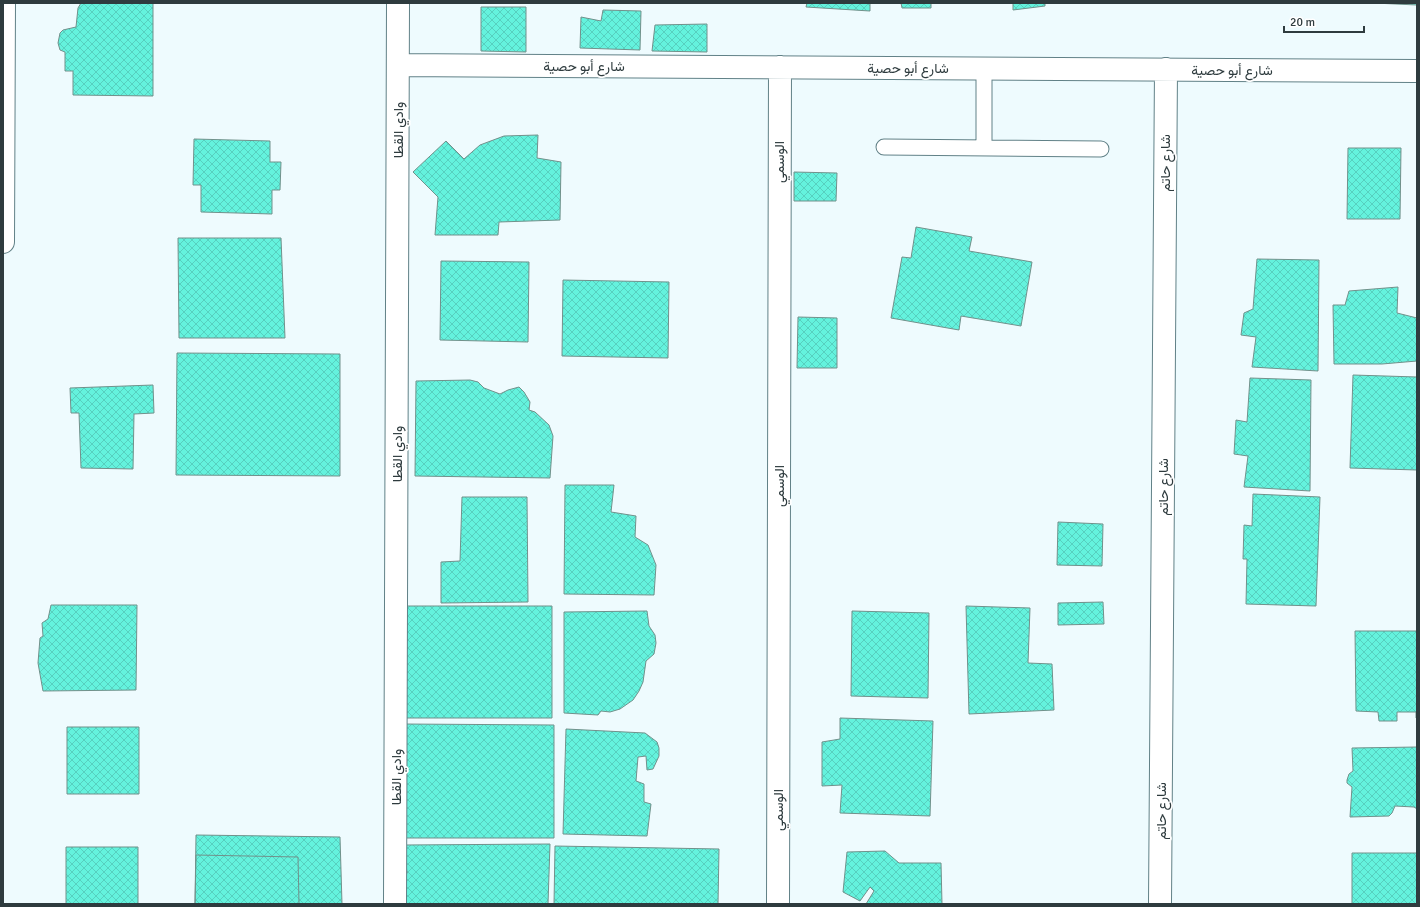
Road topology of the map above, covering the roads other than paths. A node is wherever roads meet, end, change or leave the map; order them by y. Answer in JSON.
{"nodes":[{"id":1,"x":4,"y":3,"type":"edge"},
{"id":2,"x":398,"y":3,"type":"edge"},
{"id":3,"x":398,"y":65,"type":"junction"},
{"id":4,"x":780,"y":67,"type":"junction"},
{"id":5,"x":984,"y":68,"type":"junction"},
{"id":6,"x":1166,"y":69,"type":"junction"},
{"id":7,"x":1417,"y":71,"type":"edge"},
{"id":8,"x":884,"y":147,"type":"dead end"},
{"id":9,"x":984,"y":148,"type":"junction"},
{"id":10,"x":1101,"y":149,"type":"dead end"},
{"id":11,"x":3,"y":242,"type":"edge"},
{"id":12,"x":396,"y":904,"type":"edge"},
{"id":13,"x":778,"y":904,"type":"edge"},
{"id":14,"x":1160,"y":904,"type":"edge"}],
"edges":[{"from":1,"to":11,"type":"street"},
{"from":2,"to":3,"type":"street","name":"وادي القطا"},
{"from":3,"to":4,"type":"street","name":"شارع أبو حصية"},
{"from":3,"to":12,"type":"street","name":"وادي القطا"},
{"from":4,"to":5,"type":"street","name":"شارع أبو حصية"},
{"from":4,"to":13,"type":"street","name":"الوسمي"},
{"from":5,"to":6,"type":"street","name":"شارع أبو حصية"},
{"from":5,"to":9,"type":"lane"},
{"from":6,"to":7,"type":"street","name":"شارع أبو حصية"},
{"from":6,"to":14,"type":"street","name":"شارع حاتم"},
{"from":8,"to":9,"type":"lane"},
{"from":9,"to":10,"type":"lane"}]}
